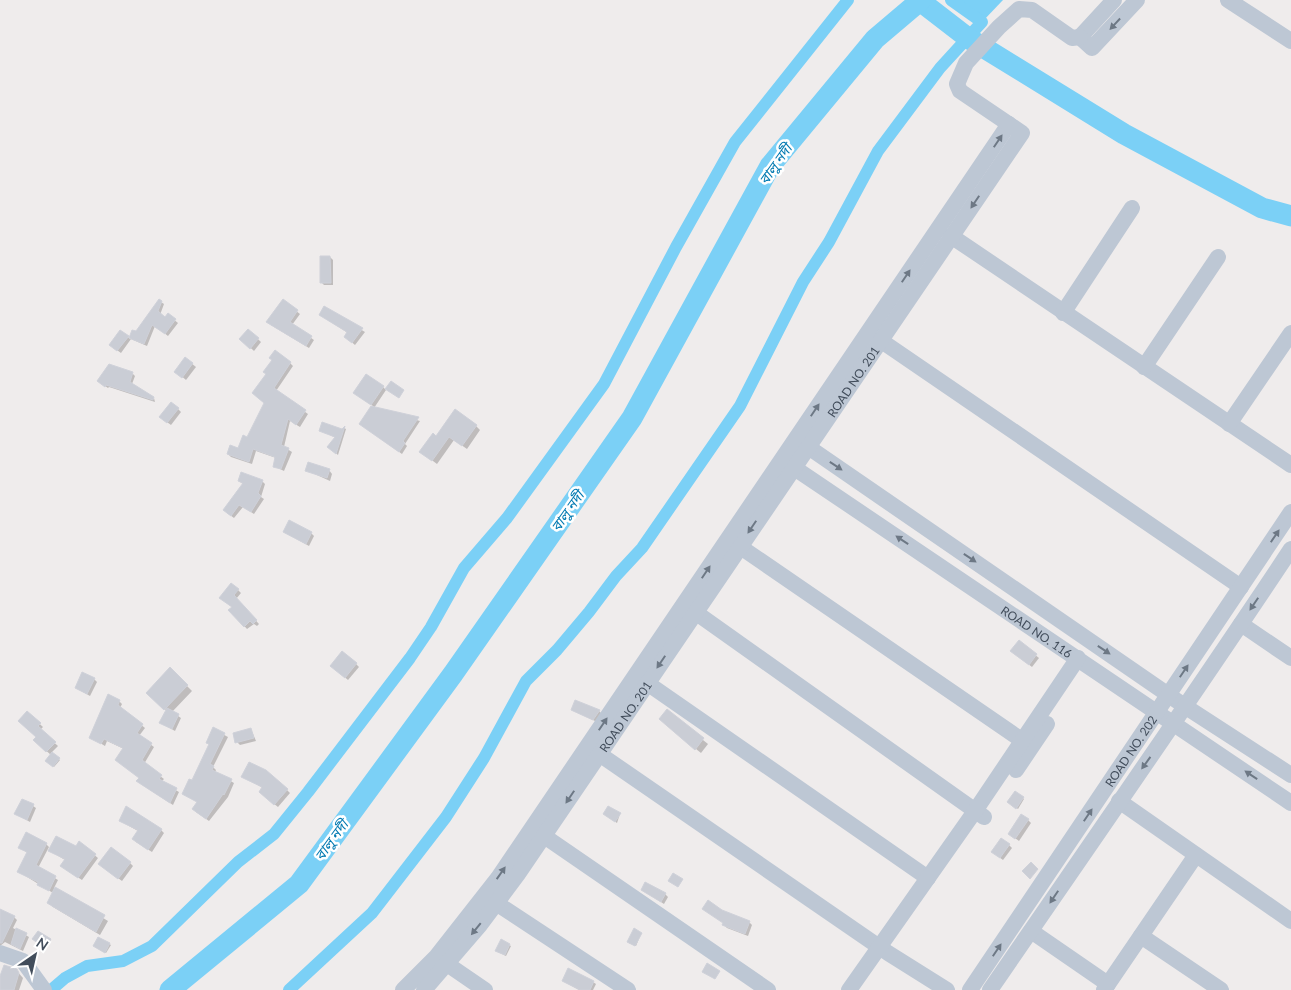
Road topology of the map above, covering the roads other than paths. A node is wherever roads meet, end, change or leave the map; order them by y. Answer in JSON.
{"nodes":[{"id":1,"x":1114,"y":0,"type":"edge"},
{"id":2,"x":1137,"y":0,"type":"edge"},
{"id":3,"x":1228,"y":0,"type":"edge"},
{"id":4,"x":1291,"y":41,"type":"edge"},
{"id":5,"x":1086,"y":43,"type":"junction"},
{"id":6,"x":1016,"y":128,"type":"junction"},
{"id":7,"x":1132,"y":208,"type":"dead end"},
{"id":8,"x":951,"y":236,"type":"junction"},
{"id":9,"x":1218,"y":258,"type":"dead end"},
{"id":10,"x":1063,"y":313,"type":"junction"},
{"id":11,"x":1291,"y":333,"type":"edge"},
{"id":12,"x":880,"y":340,"type":"junction"},
{"id":13,"x":1144,"y":367,"type":"junction"},
{"id":14,"x":1229,"y":424,"type":"junction"},
{"id":15,"x":802,"y":442,"type":"junction"},
{"id":16,"x":788,"y":463,"type":"junction"},
{"id":17,"x":1291,"y":465,"type":"edge"},
{"id":18,"x":1291,"y":512,"type":"edge"},
{"id":19,"x":739,"y":546,"type":"junction"},
{"id":20,"x":1291,"y":549,"type":"edge"},
{"id":21,"x":1241,"y":587,"type":"junction"},
{"id":22,"x":687,"y":612,"type":"junction"},
{"id":23,"x":1241,"y":624,"type":"junction"},
{"id":24,"x":1291,"y":658,"type":"edge"},
{"id":25,"x":1082,"y":661,"type":"junction"},
{"id":26,"x":647,"y":683,"type":"junction"},
{"id":27,"x":1169,"y":694,"type":"junction"},
{"id":28,"x":1186,"y":707,"type":"junction"},
{"id":29,"x":1157,"y":712,"type":"junction"},
{"id":30,"x":1175,"y":724,"type":"junction"},
{"id":31,"x":1023,"y":741,"type":"junction"},
{"id":32,"x":591,"y":753,"type":"junction"},
{"id":33,"x":1291,"y":775,"type":"edge"},
{"id":34,"x":1119,"y":801,"type":"junction"},
{"id":35,"x":1291,"y":803,"type":"edge"},
{"id":36,"x":979,"y":814,"type":"junction"},
{"id":37,"x":544,"y":836,"type":"junction"},
{"id":38,"x":1196,"y":855,"type":"junction"},
{"id":39,"x":928,"y":878,"type":"junction"},
{"id":40,"x":496,"y":903,"type":"junction"},
{"id":41,"x":1291,"y":921,"type":"edge"},
{"id":42,"x":1031,"y":931,"type":"junction"},
{"id":43,"x":1141,"y":936,"type":"junction"},
{"id":44,"x":0,"y":952,"type":"edge"},
{"id":45,"x":881,"y":953,"type":"junction"},
{"id":46,"x":447,"y":964,"type":"junction"},
{"id":47,"x":1106,"y":987,"type":"edge"},
{"id":48,"x":44,"y":990,"type":"edge"},
{"id":49,"x":403,"y":990,"type":"edge"},
{"id":50,"x":424,"y":990,"type":"edge"},
{"id":51,"x":484,"y":990,"type":"edge"},
{"id":52,"x":628,"y":990,"type":"edge"},
{"id":53,"x":768,"y":990,"type":"edge"},
{"id":54,"x":849,"y":990,"type":"edge"},
{"id":55,"x":862,"y":990,"type":"edge"},
{"id":56,"x":926,"y":990,"type":"edge"},
{"id":57,"x":947,"y":990,"type":"edge"},
{"id":58,"x":970,"y":990,"type":"edge"},
{"id":59,"x":990,"y":990,"type":"edge"},
{"id":60,"x":1221,"y":990,"type":"edge"}],
"edges":[{"from":1,"to":5,"type":"street"},
{"from":2,"to":5,"type":"street","one_way":true},
{"from":3,"to":4,"type":"street"},
{"from":5,"to":6,"type":"street"},
{"from":6,"to":8,"type":"street","name":"ROAD NO. 201","one_way":true},
{"from":15,"to":6,"type":"street","name":"ROAD NO. 201","one_way":true},
{"from":7,"to":10,"type":"street"},
{"from":8,"to":10,"type":"street"},
{"from":8,"to":12,"type":"street","name":"ROAD NO. 201"},
{"from":9,"to":13,"type":"street"},
{"from":10,"to":13,"type":"street"},
{"from":11,"to":14,"type":"street"},
{"from":12,"to":15,"type":"street","name":"ROAD NO. 201"},
{"from":12,"to":21,"type":"street"},
{"from":13,"to":14,"type":"street"},
{"from":14,"to":17,"type":"street"},
{"from":15,"to":16,"type":"street","name":"ROAD NO. 201"},
{"from":15,"to":27,"type":"street","name":"ROAD NO. 116","one_way":true},
{"from":16,"to":19,"type":"street","name":"ROAD NO. 201","one_way":true},
{"from":22,"to":16,"type":"street","name":"ROAD NO. 201","one_way":true},
{"from":25,"to":16,"type":"street","name":"ROAD NO. 116","one_way":true},
{"from":21,"to":18,"type":"street","name":"ROAD NO. 202","one_way":true},
{"from":19,"to":22,"type":"street","name":"ROAD NO. 201"},
{"from":19,"to":31,"type":"street"},
{"from":20,"to":23,"type":"street","name":"ROAD NO. 202","one_way":true},
{"from":27,"to":21,"type":"street","name":"ROAD NO. 202","one_way":true},
{"from":22,"to":26,"type":"street","name":"ROAD NO. 201","one_way":true},
{"from":32,"to":22,"type":"street","name":"ROAD NO. 201","one_way":true},
{"from":22,"to":36,"type":"street"},
{"from":23,"to":24,"type":"street"},
{"from":23,"to":28,"type":"street","name":"ROAD NO. 202"},
{"from":25,"to":29,"type":"street","name":"ROAD NO. 116"},
{"from":25,"to":31,"type":"street"},
{"from":25,"to":36,"type":"street"},
{"from":26,"to":32,"type":"street","name":"ROAD NO. 201"},
{"from":26,"to":39,"type":"street"},
{"from":27,"to":28,"type":"street","name":"ROAD NO. 116"},
{"from":27,"to":29,"type":"street","name":"ROAD NO. 202"},
{"from":28,"to":30,"type":"street","name":"ROAD NO. 202"},
{"from":28,"to":33,"type":"street","name":"ROAD NO. 116"},
{"from":29,"to":30,"type":"street","name":"ROAD NO. 116"},
{"from":58,"to":29,"type":"street","name":"ROAD NO. 202","one_way":true},
{"from":30,"to":34,"type":"street","name":"ROAD NO. 202","one_way":true},
{"from":35,"to":30,"type":"street","name":"ROAD NO. 116","one_way":true},
{"from":31,"to":36,"type":"street"},
{"from":32,"to":37,"type":"street","name":"ROAD NO. 201","one_way":true},
{"from":32,"to":45,"type":"street"},
{"from":49,"to":32,"type":"street","name":"ROAD NO. 201","one_way":true},
{"from":34,"to":38,"type":"street"},
{"from":34,"to":42,"type":"street","name":"ROAD NO. 202","one_way":true},
{"from":36,"to":39,"type":"street"},
{"from":36,"to":45,"type":"street"},
{"from":37,"to":40,"type":"street","name":"ROAD NO. 201"},
{"from":37,"to":53,"type":"street"},
{"from":38,"to":41,"type":"street"},
{"from":38,"to":43,"type":"street"},
{"from":39,"to":45,"type":"street"},
{"from":40,"to":46,"type":"street","name":"ROAD NO. 201","one_way":true},
{"from":40,"to":52,"type":"street"},
{"from":42,"to":47,"type":"street"},
{"from":42,"to":59,"type":"street","name":"ROAD NO. 202"},
{"from":43,"to":47,"type":"street"},
{"from":43,"to":60,"type":"street"},
{"from":44,"to":48,"type":"street"},
{"from":45,"to":54,"type":"street"},
{"from":45,"to":55,"type":"street"},
{"from":45,"to":56,"type":"street"},
{"from":45,"to":57,"type":"street"},
{"from":46,"to":50,"type":"street","name":"ROAD NO. 201"},
{"from":46,"to":51,"type":"street"}]}
